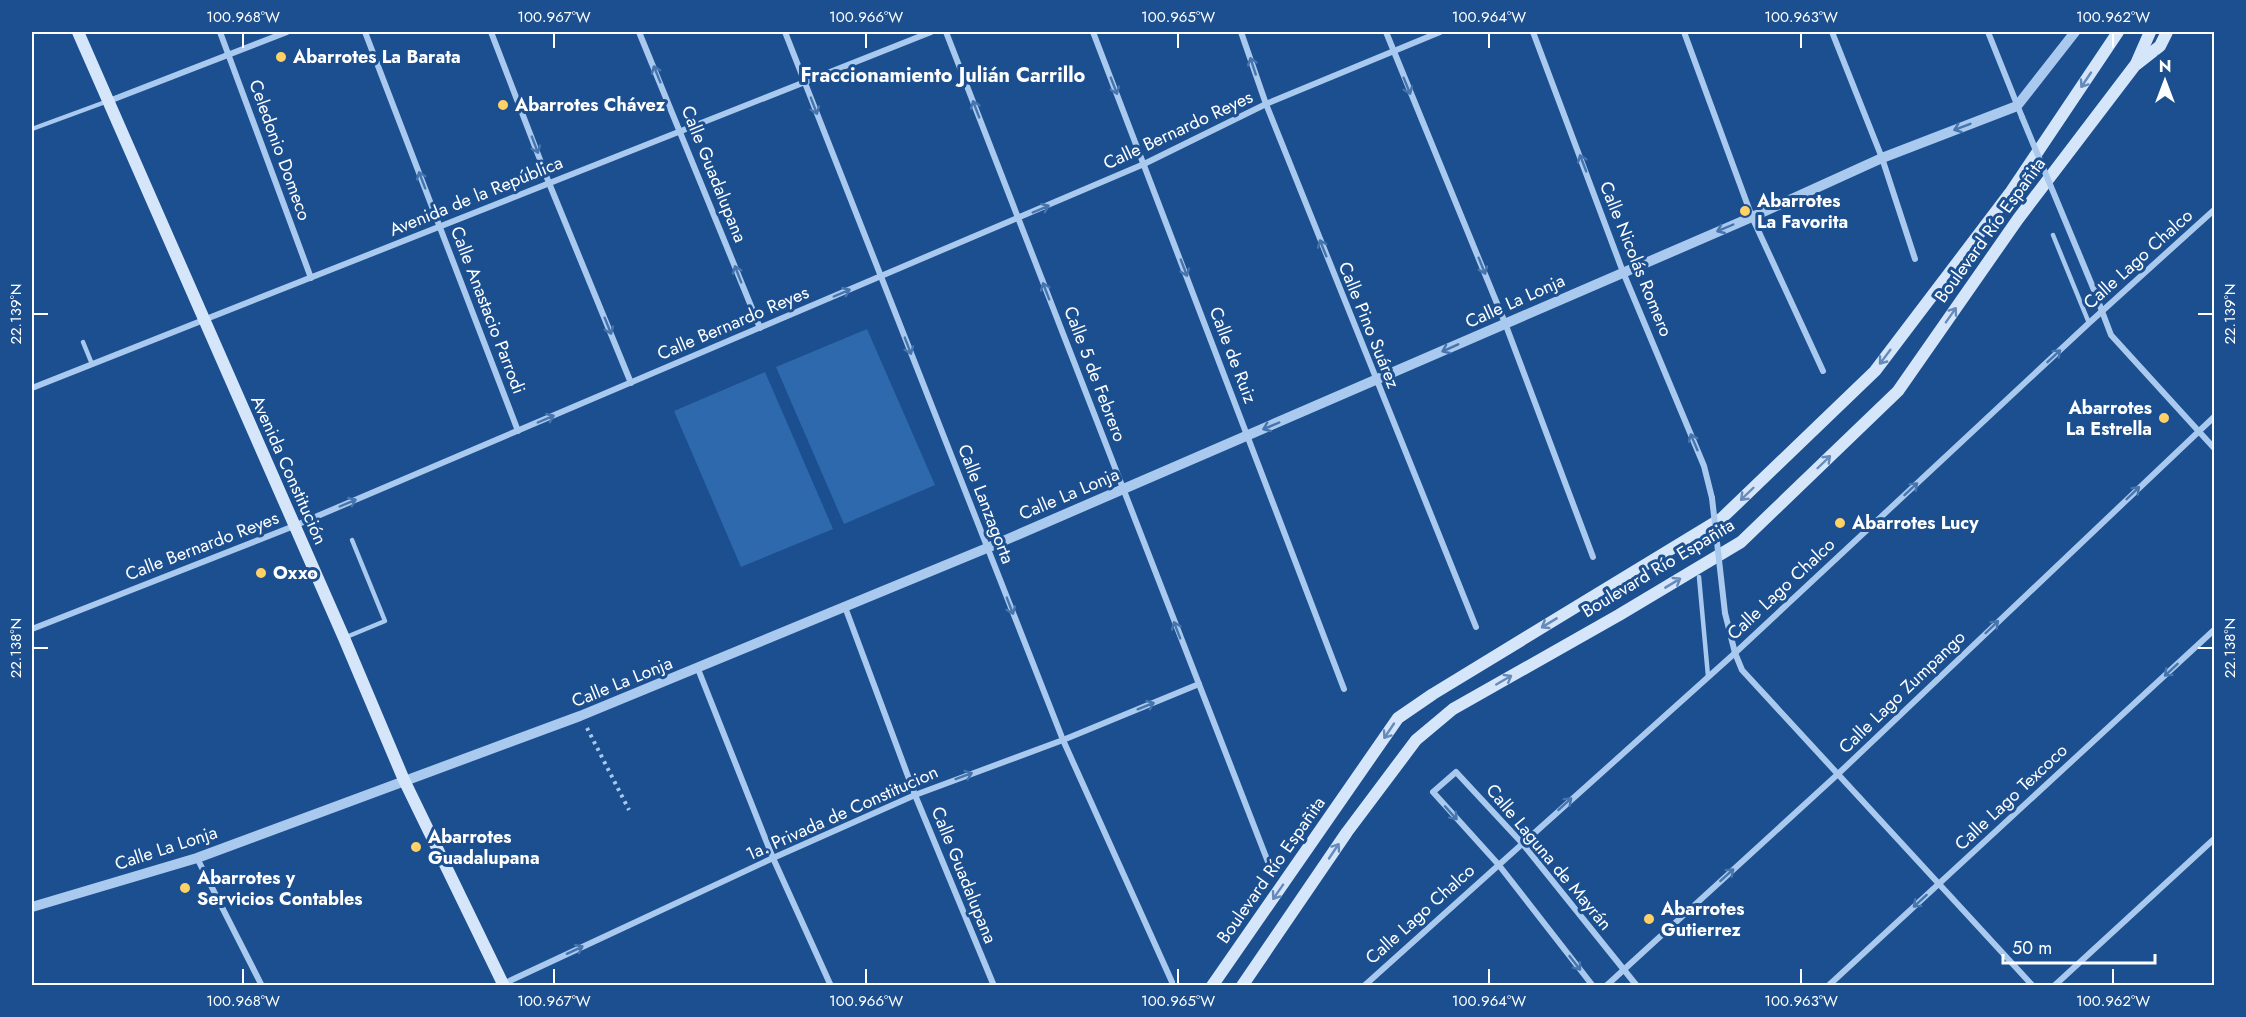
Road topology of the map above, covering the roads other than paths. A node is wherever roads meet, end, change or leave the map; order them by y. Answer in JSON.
{"nodes":[{"id":1,"x":78,"y":32,"type":"edge"},
{"id":2,"x":220,"y":32,"type":"edge"},
{"id":3,"x":287,"y":32,"type":"edge"},
{"id":4,"x":365,"y":32,"type":"edge"},
{"id":5,"x":491,"y":32,"type":"edge"},
{"id":6,"x":639,"y":32,"type":"edge"},
{"id":7,"x":785,"y":32,"type":"edge"},
{"id":8,"x":931,"y":32,"type":"edge"},
{"id":9,"x":946,"y":32,"type":"edge"},
{"id":10,"x":1093,"y":32,"type":"edge"},
{"id":11,"x":1241,"y":32,"type":"edge"},
{"id":12,"x":1386,"y":32,"type":"edge"},
{"id":13,"x":1440,"y":32,"type":"edge"},
{"id":14,"x":1533,"y":32,"type":"edge"},
{"id":15,"x":1684,"y":32,"type":"edge"},
{"id":16,"x":1832,"y":32,"type":"edge"},
{"id":17,"x":1988,"y":32,"type":"edge"},
{"id":18,"x":2075,"y":32,"type":"edge"},
{"id":19,"x":2118,"y":32,"type":"edge"},
{"id":20,"x":2150,"y":32,"type":"edge"},
{"id":21,"x":2167,"y":32,"type":"edge"},
{"id":22,"x":1393,"y":52,"type":"junction"},
{"id":23,"x":229,"y":54,"type":"junction"},
{"id":24,"x":2136,"y":64,"type":"junction"},
{"id":25,"x":805,"y":81,"type":"junction"},
{"id":26,"x":109,"y":101,"type":"junction"},
{"id":27,"x":1266,"y":104,"type":"junction"},
{"id":28,"x":2017,"y":106,"type":"junction"},
{"id":29,"x":32,"y":129,"type":"edge"},
{"id":30,"x":680,"y":131,"type":"junction"},
{"id":31,"x":1882,"y":158,"type":"junction"},
{"id":32,"x":1144,"y":164,"type":"junction"},
{"id":33,"x":549,"y":183,"type":"junction"},
{"id":34,"x":2214,"y":210,"type":"edge"},
{"id":35,"x":1752,"y":217,"type":"junction"},
{"id":36,"x":1018,"y":219,"type":"junction"},
{"id":37,"x":440,"y":226,"type":"junction"},
{"id":38,"x":2054,"y":235,"type":"dead end"},
{"id":39,"x":1915,"y":259,"type":"dead end"},
{"id":40,"x":1623,"y":272,"type":"junction"},
{"id":41,"x":881,"y":276,"type":"junction"},
{"id":42,"x":311,"y":278,"type":"junction"},
{"id":43,"x":2102,"y":312,"type":"junction"},
{"id":44,"x":204,"y":319,"type":"junction"},
{"id":45,"x":1505,"y":323,"type":"junction"},
{"id":46,"x":2089,"y":323,"type":"junction"},
{"id":47,"x":760,"y":328,"type":"junction"},
{"id":48,"x":83,"y":342,"type":"dead end"},
{"id":49,"x":92,"y":364,"type":"junction"},
{"id":50,"x":1823,"y":371,"type":"dead end"},
{"id":51,"x":1375,"y":381,"type":"junction"},
{"id":52,"x":631,"y":383,"type":"junction"},
{"id":53,"x":32,"y":388,"type":"edge"},
{"id":54,"x":2214,"y":417,"type":"edge"},
{"id":55,"x":2198,"y":430,"type":"junction"},
{"id":56,"x":518,"y":431,"type":"junction"},
{"id":57,"x":1248,"y":436,"type":"junction"},
{"id":58,"x":2214,"y":448,"type":"edge"},
{"id":59,"x":1123,"y":489,"type":"junction"},
{"id":60,"x":294,"y":526,"type":"junction"},
{"id":61,"x":352,"y":540,"type":"dead end"},
{"id":62,"x":987,"y":548,"type":"junction"},
{"id":63,"x":1593,"y":557,"type":"dead end"},
{"id":64,"x":1699,"y":577,"type":"dead end"},
{"id":65,"x":845,"y":607,"type":"junction"},
{"id":66,"x":1476,"y":627,"type":"dead end"},
{"id":67,"x":32,"y":629,"type":"edge"},
{"id":68,"x":2214,"y":630,"type":"edge"},
{"id":69,"x":344,"y":638,"type":"junction"},
{"id":70,"x":1735,"y":653,"type":"junction"},
{"id":71,"x":698,"y":669,"type":"junction"},
{"id":72,"x":1708,"y":676,"type":"junction"},
{"id":73,"x":1198,"y":684,"type":"junction"},
{"id":74,"x":1344,"y":688,"type":"dead end"},
{"id":75,"x":1063,"y":740,"type":"junction"},
{"id":76,"x":1838,"y":774,"type":"junction"},
{"id":77,"x":404,"y":780,"type":"junction"},
{"id":78,"x":915,"y":795,"type":"junction"},
{"id":79,"x":2214,"y":839,"type":"edge"},
{"id":80,"x":1522,"y":843,"type":"junction"},
{"id":81,"x":197,"y":858,"type":"junction"},
{"id":82,"x":773,"y":858,"type":"junction"},
{"id":83,"x":1268,"y":862,"type":"dead end"},
{"id":84,"x":1498,"y":864,"type":"junction"},
{"id":85,"x":1939,"y":883,"type":"junction"},
{"id":86,"x":32,"y":908,"type":"edge"},
{"id":87,"x":1623,"y":970,"type":"junction"},
{"id":88,"x":1172,"y":982,"type":"dead end"},
{"id":89,"x":504,"y":985,"type":"edge"},
{"id":90,"x":262,"y":986,"type":"edge"},
{"id":91,"x":831,"y":986,"type":"edge"},
{"id":92,"x":994,"y":986,"type":"edge"},
{"id":93,"x":1212,"y":986,"type":"edge"},
{"id":94,"x":1242,"y":986,"type":"edge"},
{"id":95,"x":1364,"y":986,"type":"edge"},
{"id":96,"x":1593,"y":986,"type":"edge"},
{"id":97,"x":1606,"y":986,"type":"edge"},
{"id":98,"x":1637,"y":986,"type":"edge"},
{"id":99,"x":1828,"y":986,"type":"edge"},
{"id":100,"x":2033,"y":986,"type":"edge"},
{"id":101,"x":2054,"y":986,"type":"edge"}],
"edges":[{"from":1,"to":26,"type":"main road","name":"Avenida Constitución"},
{"from":2,"to":23,"type":"street","name":"Celedonio Domeco"},
{"from":3,"to":23,"type":"street"},
{"from":37,"to":4,"type":"street","name":"Calle Anastacio Parrodi","one_way":true},
{"from":5,"to":33,"type":"street","one_way":true},
{"from":30,"to":6,"type":"street","name":"Calle Guadalupana","one_way":true},
{"from":7,"to":25,"type":"street","name":"Calle Lanzagorta"},
{"from":8,"to":25,"type":"street","name":"Avenida de la República"},
{"from":36,"to":9,"type":"street","name":"Calle 5 de Febrero","one_way":true},
{"from":10,"to":32,"type":"street","name":"Calle de Ruiz","one_way":true},
{"from":27,"to":11,"type":"street","name":"Calle Pino Suárez","one_way":true},
{"from":12,"to":22,"type":"street"},
{"from":13,"to":22,"type":"street","name":"Calle Bernardo Reyes"},
{"from":40,"to":14,"type":"street","name":"Calle Nicolás Romero","one_way":true},
{"from":15,"to":35,"type":"street"},
{"from":16,"to":31,"type":"street"},
{"from":17,"to":28,"type":"street"},
{"from":18,"to":28,"type":"street"},
{"from":19,"to":93,"type":"main road","name":"Boulevard Río Españita","one_way":true},
{"from":20,"to":24,"type":"main road","name":"Boulevard Río Españita"},
{"from":21,"to":24,"type":"main road"},
{"from":22,"to":27,"type":"street","name":"Calle Bernardo Reyes"},
{"from":22,"to":45,"type":"street","one_way":true},
{"from":23,"to":26,"type":"street"},
{"from":23,"to":42,"type":"street","name":"Celedonio Domeco"},
{"from":94,"to":24,"type":"main road","name":"Boulevard Río Españita","one_way":true},
{"from":25,"to":30,"type":"street","name":"Avenida de la República"},
{"from":25,"to":41,"type":"street","name":"Calle Lanzagorta","one_way":true},
{"from":26,"to":29,"type":"lane"},
{"from":26,"to":44,"type":"main road","name":"Avenida Constitución"},
{"from":27,"to":32,"type":"street","name":"Calle Bernardo Reyes"},
{"from":51,"to":27,"type":"street","name":"Calle Pino Suárez","one_way":true},
{"from":28,"to":31,"type":"street","name":"Calle La Lonja","one_way":true},
{"from":28,"to":43,"type":"street","bridge":true},
{"from":30,"to":33,"type":"street","name":"Avenida de la República"},
{"from":47,"to":30,"type":"street","name":"Calle Guadalupana","one_way":true},
{"from":31,"to":35,"type":"street","name":"Calle La Lonja"},
{"from":31,"to":39,"type":"street"},
{"from":36,"to":32,"type":"street","name":"Calle Bernardo Reyes","one_way":true},
{"from":32,"to":57,"type":"street","name":"Calle de Ruiz","one_way":true},
{"from":33,"to":37,"type":"street","name":"Avenida de la República"},
{"from":33,"to":52,"type":"street","one_way":true},
{"from":34,"to":43,"type":"street","name":"Calle Lago Chalco"},
{"from":35,"to":40,"type":"street","name":"Calle La Lonja","one_way":true},
{"from":35,"to":50,"type":"street"},
{"from":36,"to":41,"type":"street","name":"Calle Bernardo Reyes"},
{"from":59,"to":36,"type":"street","name":"Calle 5 de Febrero","one_way":true},
{"from":37,"to":42,"type":"street","name":"Avenida de la República"},
{"from":37,"to":56,"type":"street","name":"Calle Anastacio Parrodi"},
{"from":38,"to":46,"type":"lane"},
{"from":40,"to":45,"type":"street","name":"Calle La Lonja"},
{"from":70,"to":40,"type":"street","name":"Calle Nicolás Romero","one_way":true,"bridge":true},
{"from":47,"to":41,"type":"street","name":"Calle Bernardo Reyes","one_way":true},
{"from":41,"to":62,"type":"street","name":"Calle Lanzagorta","one_way":true},
{"from":42,"to":44,"type":"street","name":"Avenida de la República"},
{"from":43,"to":46,"type":"street","name":"Calle Lago Chalco"},
{"from":43,"to":55,"type":"street"},
{"from":44,"to":49,"type":"street","name":"Avenida de la República"},
{"from":44,"to":60,"type":"main road","name":"Avenida Constitución"},
{"from":45,"to":51,"type":"street","name":"Calle La Lonja","one_way":true},
{"from":45,"to":63,"type":"street"},
{"from":70,"to":46,"type":"street","name":"Calle Lago Chalco","one_way":true},
{"from":47,"to":52,"type":"street","name":"Calle Bernardo Reyes"},
{"from":48,"to":49,"type":"lane"},
{"from":49,"to":53,"type":"street","name":"Avenida de la República"},
{"from":51,"to":57,"type":"street","name":"Calle La Lonja","one_way":true},
{"from":51,"to":66,"type":"street","name":"Calle Pino Suárez"},
{"from":56,"to":52,"type":"street","name":"Calle Bernardo Reyes","one_way":true},
{"from":54,"to":55,"type":"street","name":"Calle Lago Zumpango"},
{"from":55,"to":58,"type":"street"},
{"from":76,"to":55,"type":"street","name":"Calle Lago Zumpango","one_way":true},
{"from":60,"to":56,"type":"street","name":"Calle Bernardo Reyes","one_way":true},
{"from":57,"to":59,"type":"street","name":"Calle La Lonja"},
{"from":57,"to":74,"type":"street","name":"Calle de Ruiz"},
{"from":59,"to":62,"type":"street","name":"Calle La Lonja"},
{"from":73,"to":59,"type":"street","name":"Calle 5 de Febrero","one_way":true},
{"from":60,"to":67,"type":"street","name":"Calle Bernardo Reyes"},
{"from":60,"to":69,"type":"main road","name":"Avenida Constitución"},
{"from":61,"to":69,"type":"lane"},
{"from":62,"to":65,"type":"street","name":"Calle La Lonja"},
{"from":62,"to":75,"type":"street","name":"Calle Lanzagorta","one_way":true},
{"from":64,"to":72,"type":"lane"},
{"from":65,"to":71,"type":"street","name":"Calle La Lonja"},
{"from":65,"to":78,"type":"street","name":"Calle Guadalupana"},
{"from":68,"to":85,"type":"street","name":"Calle Lago Texcoco","one_way":true},
{"from":69,"to":77,"type":"main road","name":"Avenida Constitución"},
{"from":70,"to":72,"type":"street","name":"Calle Lago Chalco"},
{"from":70,"to":76,"type":"street","name":"Calle Nicolás Romero"},
{"from":71,"to":77,"type":"street","name":"Calle La Lonja"},
{"from":71,"to":82,"type":"street"},
{"from":80,"to":72,"type":"street","name":"Calle Lago Chalco","one_way":true},
{"from":75,"to":73,"type":"street","name":"1a. Privada de Constitucion","one_way":true},
{"from":73,"to":83,"type":"street","name":"Calle 5 de Febrero"},
{"from":78,"to":75,"type":"street","name":"1a. Privada de Constitucion","one_way":true},
{"from":75,"to":88,"type":"street","name":"Calle Lanzagorta"},
{"from":76,"to":85,"type":"street","name":"Calle Nicolás Romero"},
{"from":87,"to":76,"type":"street","name":"Calle Lago Zumpango","one_way":true},
{"from":77,"to":81,"type":"street","name":"Calle La Lonja"},
{"from":77,"to":89,"type":"main road","name":"Avenida Constitución"},
{"from":78,"to":82,"type":"street","name":"1a. Privada de Constitucion"},
{"from":78,"to":92,"type":"street","name":"Calle Guadalupana"},
{"from":79,"to":101,"type":"street"},
{"from":80,"to":84,"type":"street","name":"Calle Lago Chalco"},
{"from":80,"to":84,"type":"street","name":"Calle Laguna de Mayrán","one_way":true},
{"from":80,"to":87,"type":"street","name":"Calle Laguna de Mayrán"},
{"from":81,"to":86,"type":"street","name":"Calle La Lonja"},
{"from":81,"to":90,"type":"street"},
{"from":89,"to":82,"type":"street","name":"1a. Privada de Constitucion","one_way":true},
{"from":82,"to":91,"type":"street"},
{"from":84,"to":95,"type":"street","name":"Calle Lago Chalco"},
{"from":84,"to":96,"type":"street","name":"Calle Laguna de Mayrán","one_way":true},
{"from":85,"to":99,"type":"street","name":"Calle Lago Texcoco","one_way":true},
{"from":85,"to":100,"type":"street","name":"Calle Nicolás Romero"},
{"from":87,"to":97,"type":"street","name":"Calle Lago Zumpango"},
{"from":87,"to":98,"type":"street","name":"Calle Laguna de Mayrán"}]}
